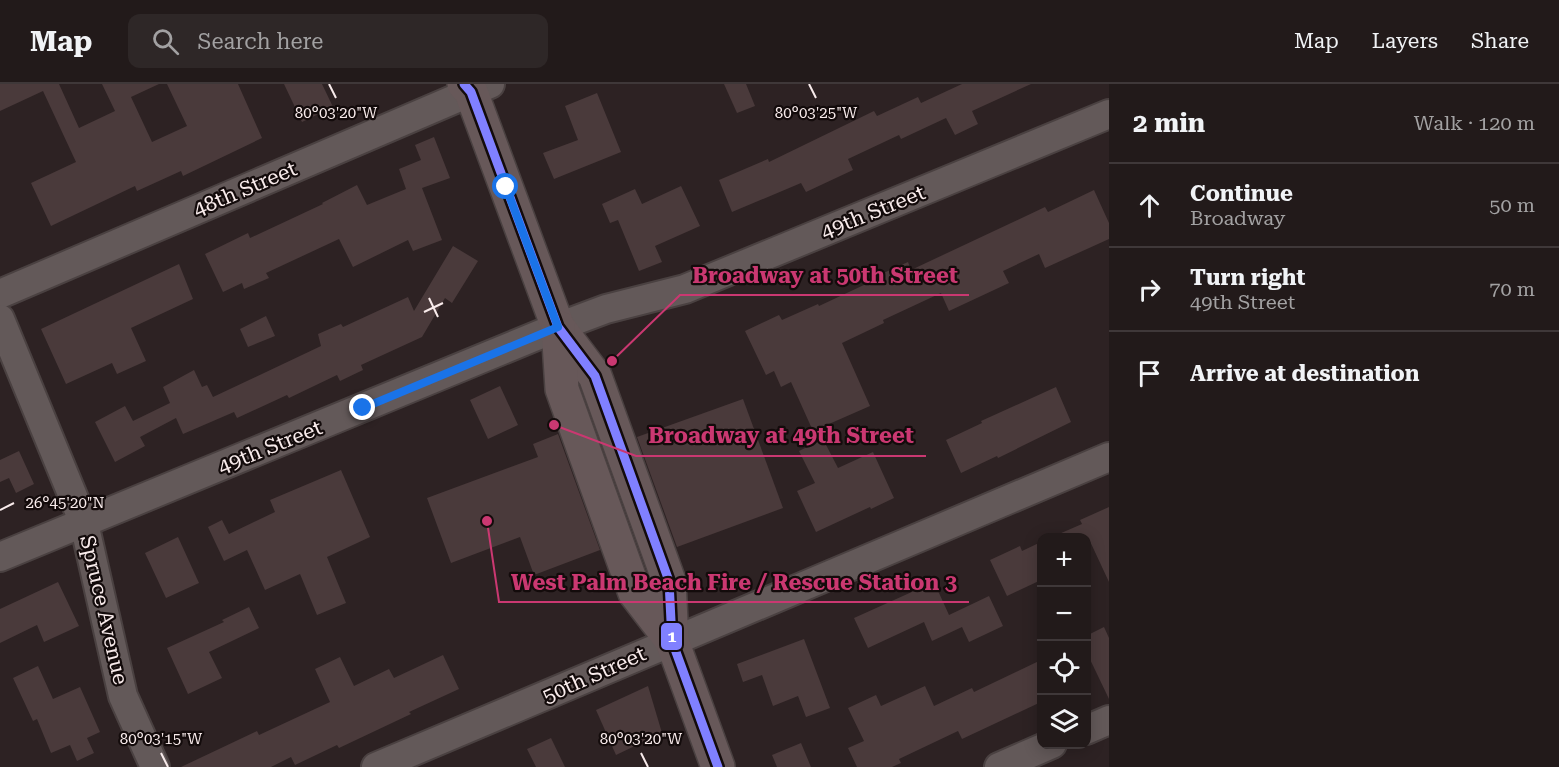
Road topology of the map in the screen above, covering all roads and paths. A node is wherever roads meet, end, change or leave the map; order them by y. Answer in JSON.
{"nodes":[{"id":1,"x":474,"y":86,"type":"edge"},
{"id":2,"x":1109,"y":114,"type":"edge"},
{"id":3,"x":0,"y":294,"type":"edge"},
{"id":4,"x":0,"y":319,"type":"edge"},
{"id":5,"x":558,"y":327,"type":"junction"},
{"id":6,"x":1109,"y":457,"type":"edge"},
{"id":7,"x":84,"y":523,"type":"junction"},
{"id":8,"x":0,"y":557,"type":"edge"},
{"id":9,"x":672,"y":641,"type":"junction"},
{"id":10,"x":1109,"y":720,"type":"edge"},
{"id":11,"x":1091,"y":728,"type":"edge"},
{"id":12,"x":1040,"y":749,"type":"edge"},
{"id":13,"x":155,"y":767,"type":"edge"},
{"id":14,"x":376,"y":767,"type":"edge"},
{"id":15,"x":718,"y":767,"type":"edge"},
{"id":16,"x":999,"y":767,"type":"edge"}],
"edges":[{"from":1,"to":3,"type":"street","name":"48th Street"},
{"from":1,"to":5,"type":"main road"},
{"from":2,"to":5,"type":"street","name":"49th Street"},
{"from":4,"to":7,"type":"street","name":"Spruce Avenue"},
{"from":5,"to":7,"type":"street","name":"49th Street"},
{"from":5,"to":9,"type":"main road"},
{"from":6,"to":9,"type":"street","name":"50th Street"},
{"from":7,"to":8,"type":"street","name":"49th Street"},
{"from":7,"to":13,"type":"street","name":"Spruce Avenue"},
{"from":9,"to":14,"type":"street","name":"50th Street"},
{"from":9,"to":15,"type":"main road"},
{"from":10,"to":11,"type":"street"},
{"from":12,"to":16,"type":"street"}]}
